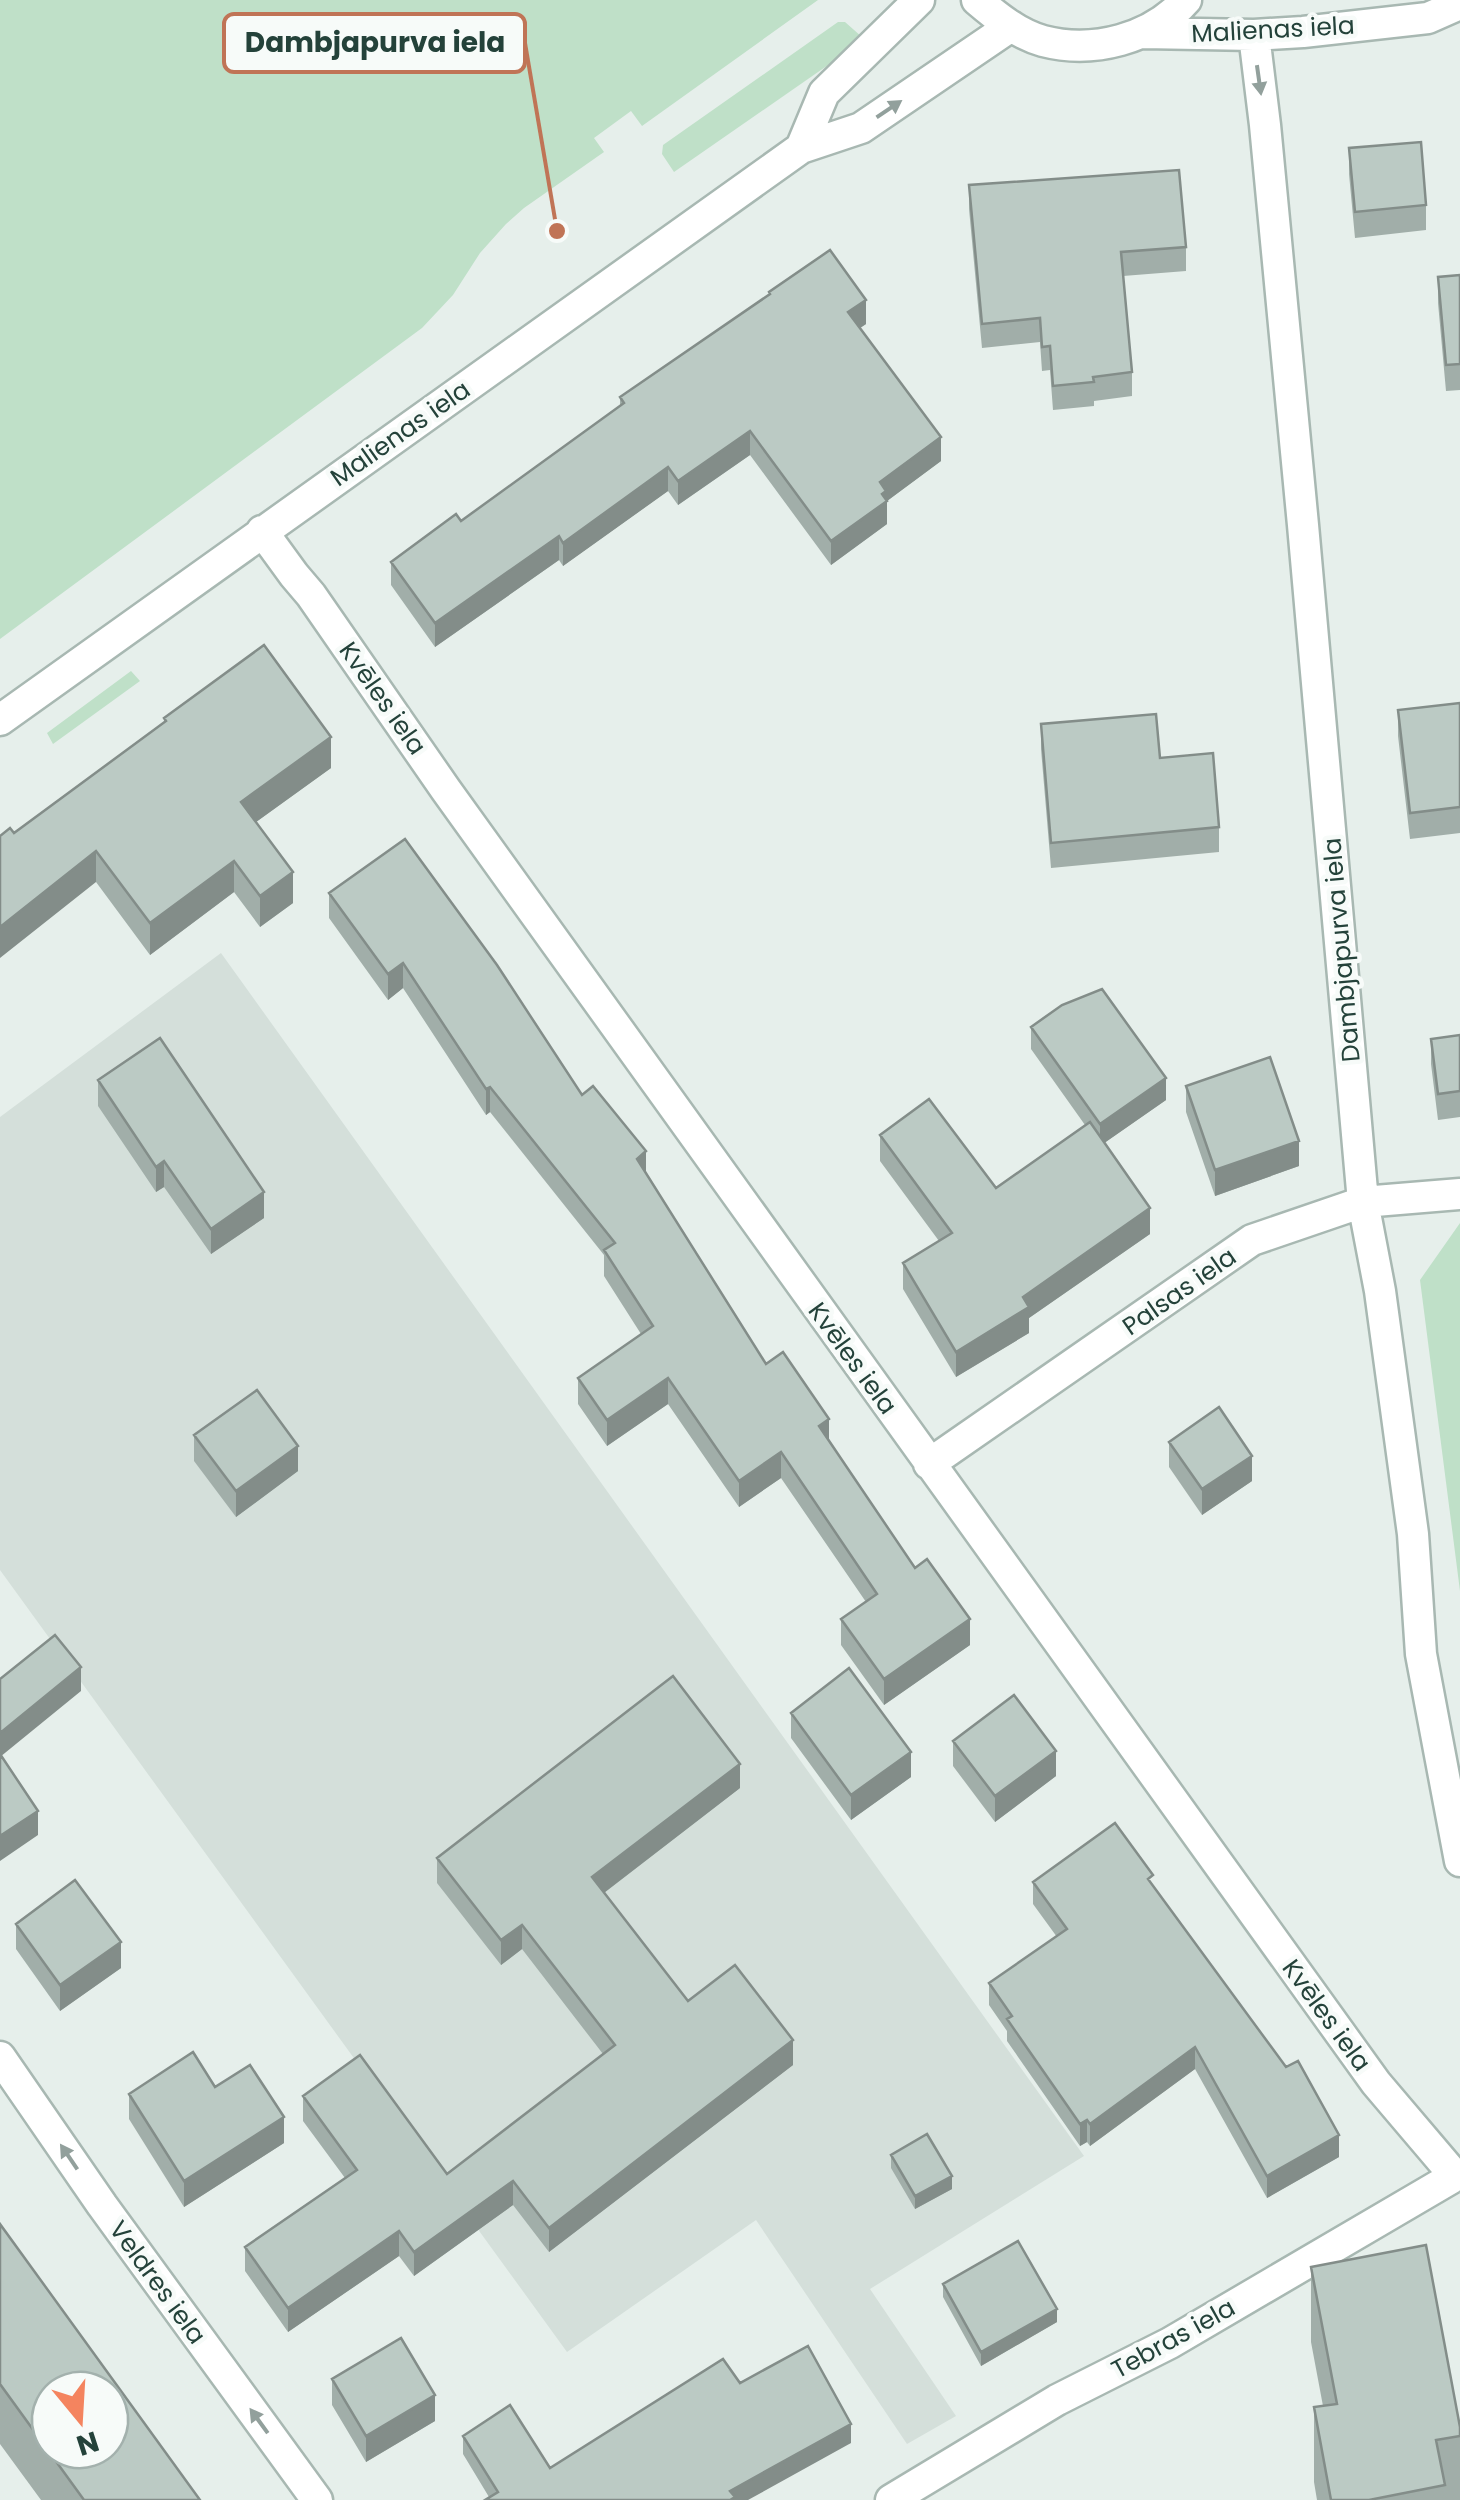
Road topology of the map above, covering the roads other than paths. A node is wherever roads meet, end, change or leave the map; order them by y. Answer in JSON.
{"nodes":[{"id":1,"x":919,"y":0,"type":"edge"},
{"id":2,"x":978,"y":0,"type":"edge"},
{"id":3,"x":1186,"y":0,"type":"edge"},
{"id":4,"x":1460,"y":4,"type":"edge"},
{"id":5,"x":1010,"y":26,"type":"junction"},
{"id":6,"x":1142,"y":33,"type":"junction"},
{"id":7,"x":1254,"y":35,"type":"junction"},
{"id":8,"x":800,"y":148,"type":"junction"},
{"id":9,"x":262,"y":531,"type":"junction"},
{"id":10,"x":0,"y":720,"type":"edge"},
{"id":11,"x":1460,"y":1194,"type":"edge"},
{"id":12,"x":1363,"y":1202,"type":"junction"},
{"id":13,"x":929,"y":1464,"type":"junction"},
{"id":14,"x":1460,"y":1861,"type":"edge"},
{"id":15,"x":1,"y":2059,"type":"edge"},
{"id":16,"x":1458,"y":2168,"type":"edge"},
{"id":17,"x":316,"y":2500,"type":"edge"},
{"id":18,"x":891,"y":2500,"type":"edge"}],
"edges":[{"from":1,"to":8,"type":"street"},
{"from":2,"to":5,"type":"street"},
{"from":3,"to":6,"type":"street"},
{"from":4,"to":7,"type":"street","name":"Malienas iela"},
{"from":5,"to":6,"type":"street"},
{"from":8,"to":5,"type":"street","name":"Malienas iela","one_way":true},
{"from":6,"to":7,"type":"street","name":"Malienas iela"},
{"from":7,"to":12,"type":"street","name":"Dambjapurva iela","one_way":true},
{"from":8,"to":9,"type":"street","name":"Malienas iela"},
{"from":9,"to":10,"type":"street","name":"Malienas iela"},
{"from":9,"to":13,"type":"street","name":"Kvēles iela"},
{"from":11,"to":12,"type":"street","name":"Palsas iela"},
{"from":12,"to":13,"type":"street","name":"Palsas iela"},
{"from":12,"to":14,"type":"street","name":"Dambjapurva iela"},
{"from":13,"to":16,"type":"street","name":"Kvēles iela"},
{"from":17,"to":15,"type":"street","name":"Veldres iela","one_way":true},
{"from":16,"to":18,"type":"street","name":"Tebras iela"}]}
